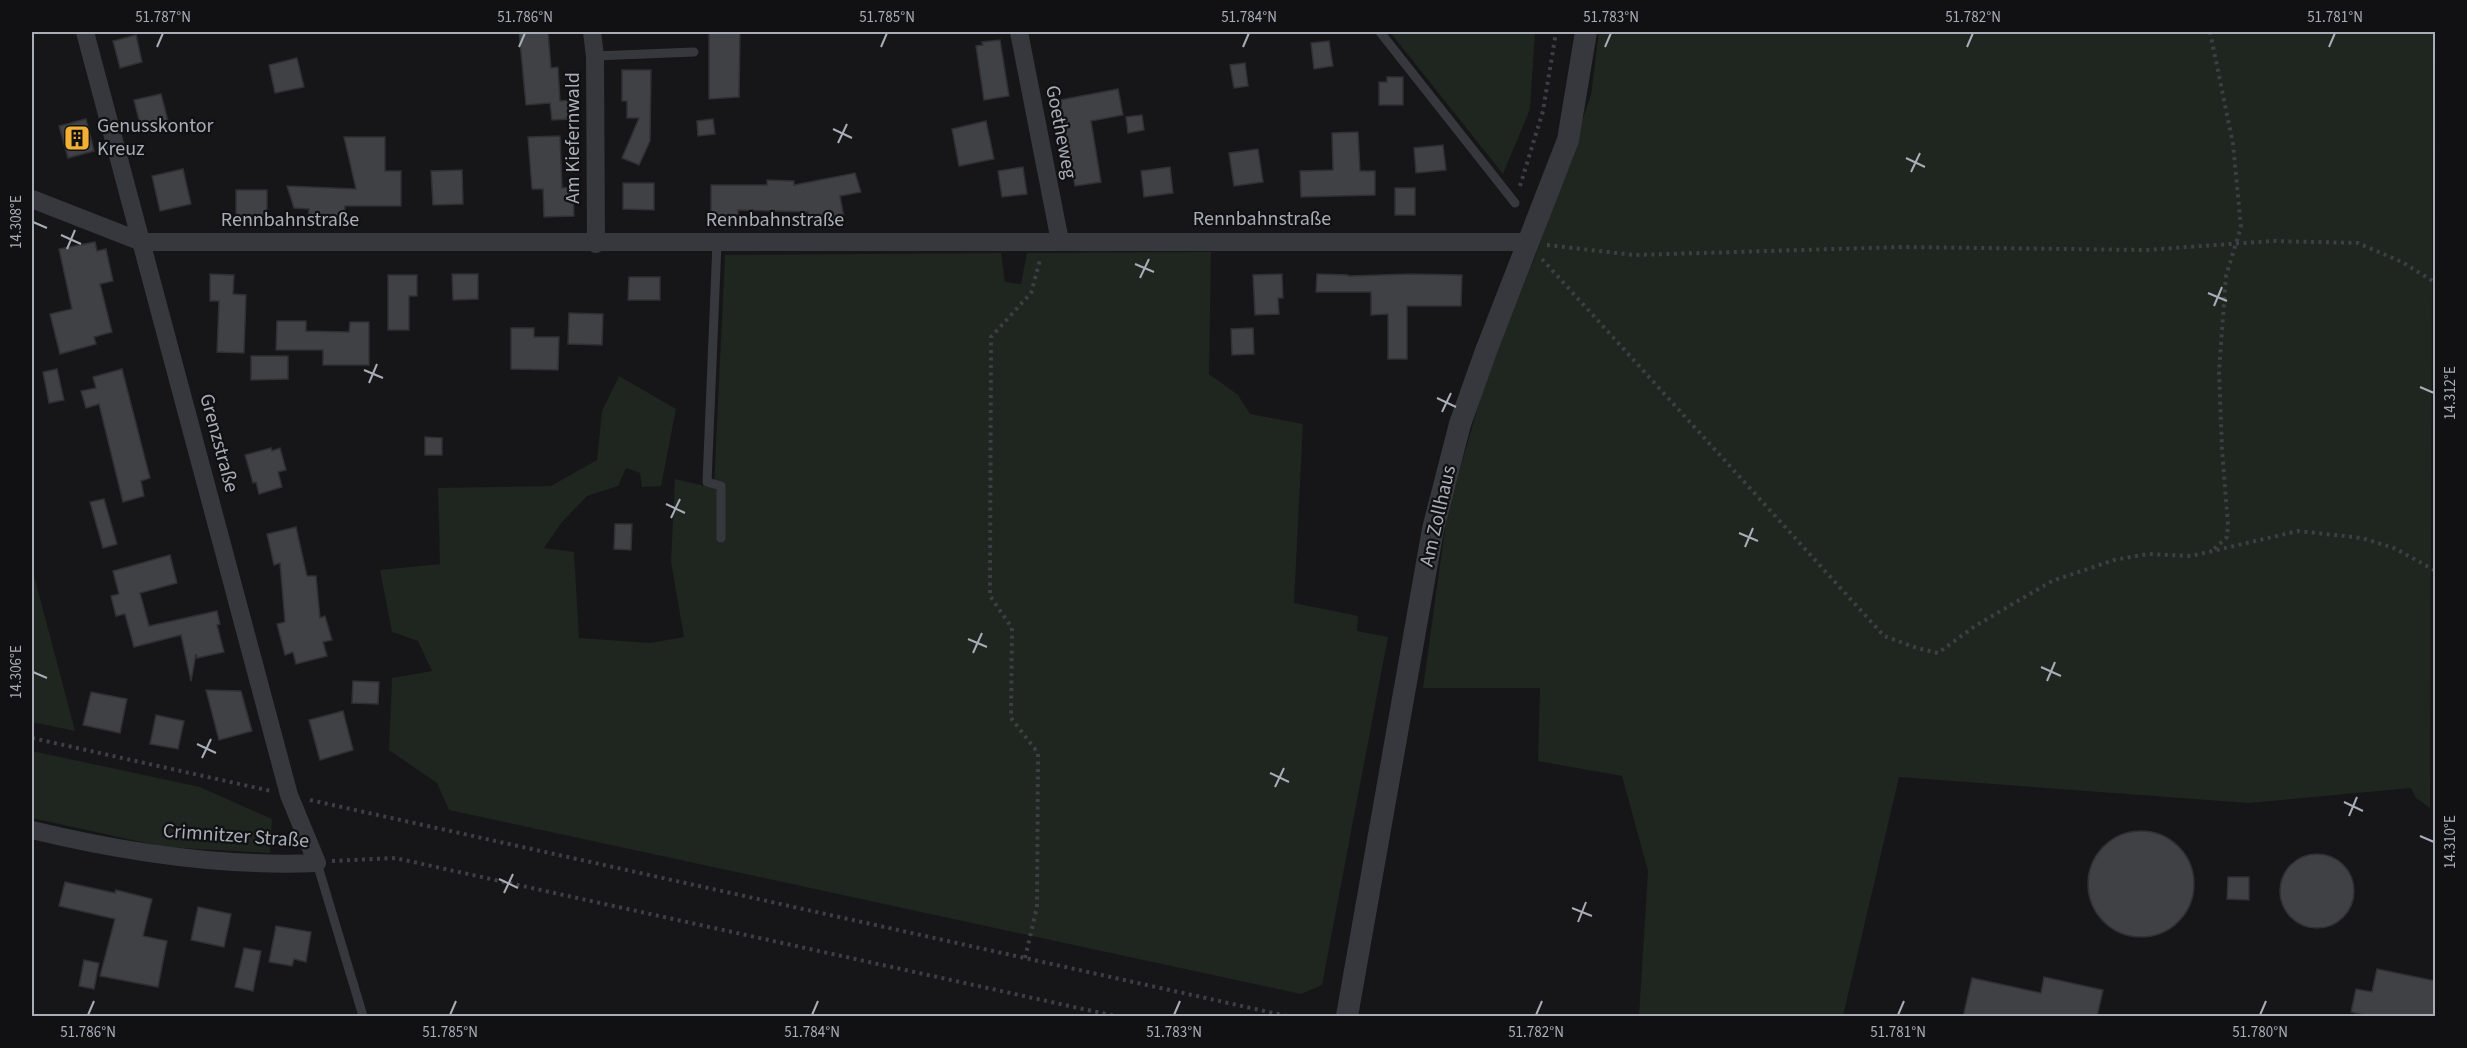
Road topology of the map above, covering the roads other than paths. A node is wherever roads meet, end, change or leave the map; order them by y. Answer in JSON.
{"nodes":[{"id":1,"x":86,"y":32,"type":"edge"},
{"id":2,"x":592,"y":32,"type":"edge"},
{"id":3,"x":1019,"y":32,"type":"edge"},
{"id":4,"x":1380,"y":32,"type":"edge"},
{"id":5,"x":1586,"y":32,"type":"edge"},
{"id":6,"x":694,"y":52,"type":"dead end"},
{"id":7,"x":595,"y":56,"type":"junction"},
{"id":8,"x":32,"y":199,"type":"edge"},
{"id":9,"x":1515,"y":203,"type":"road end"},
{"id":10,"x":1052,"y":241,"type":"junction"},
{"id":11,"x":142,"y":242,"type":"junction"},
{"id":12,"x":1528,"y":242,"type":"junction"},
{"id":13,"x":717,"y":243,"type":"junction"},
{"id":14,"x":596,"y":244,"type":"junction"},
{"id":15,"x":721,"y":538,"type":"dead end"},
{"id":16,"x":32,"y":830,"type":"edge"},
{"id":17,"x":317,"y":862,"type":"junction"},
{"id":18,"x":363,"y":1017,"type":"edge"},
{"id":19,"x":1347,"y":1017,"type":"edge"}],
"edges":[{"from":1,"to":11,"type":"street","name":"Grenzstraße"},
{"from":2,"to":7,"type":"street","name":"Am Kiefernwald"},
{"from":3,"to":10,"type":"street","name":"Goetheweg"},
{"from":4,"to":9,"type":"lane"},
{"from":5,"to":12,"type":"street","name":"Am Zollhaus"},
{"from":6,"to":7,"type":"lane"},
{"from":7,"to":14,"type":"street","name":"Am Kiefernwald"},
{"from":8,"to":11,"type":"street","name":"Rennbahnstraße"},
{"from":10,"to":12,"type":"street","name":"Rennbahnstraße"},
{"from":10,"to":13,"type":"street","name":"Rennbahnstraße"},
{"from":11,"to":14,"type":"street","name":"Rennbahnstraße"},
{"from":11,"to":17,"type":"street","name":"Grenzstraße"},
{"from":12,"to":19,"type":"street","name":"Am Zollhaus"},
{"from":13,"to":14,"type":"street","name":"Rennbahnstraße"},
{"from":13,"to":15,"type":"lane"},
{"from":16,"to":17,"type":"street","name":"Crimnitzer Straße"},
{"from":17,"to":18,"type":"lane","name":"Crimnitzer Straße"}]}
